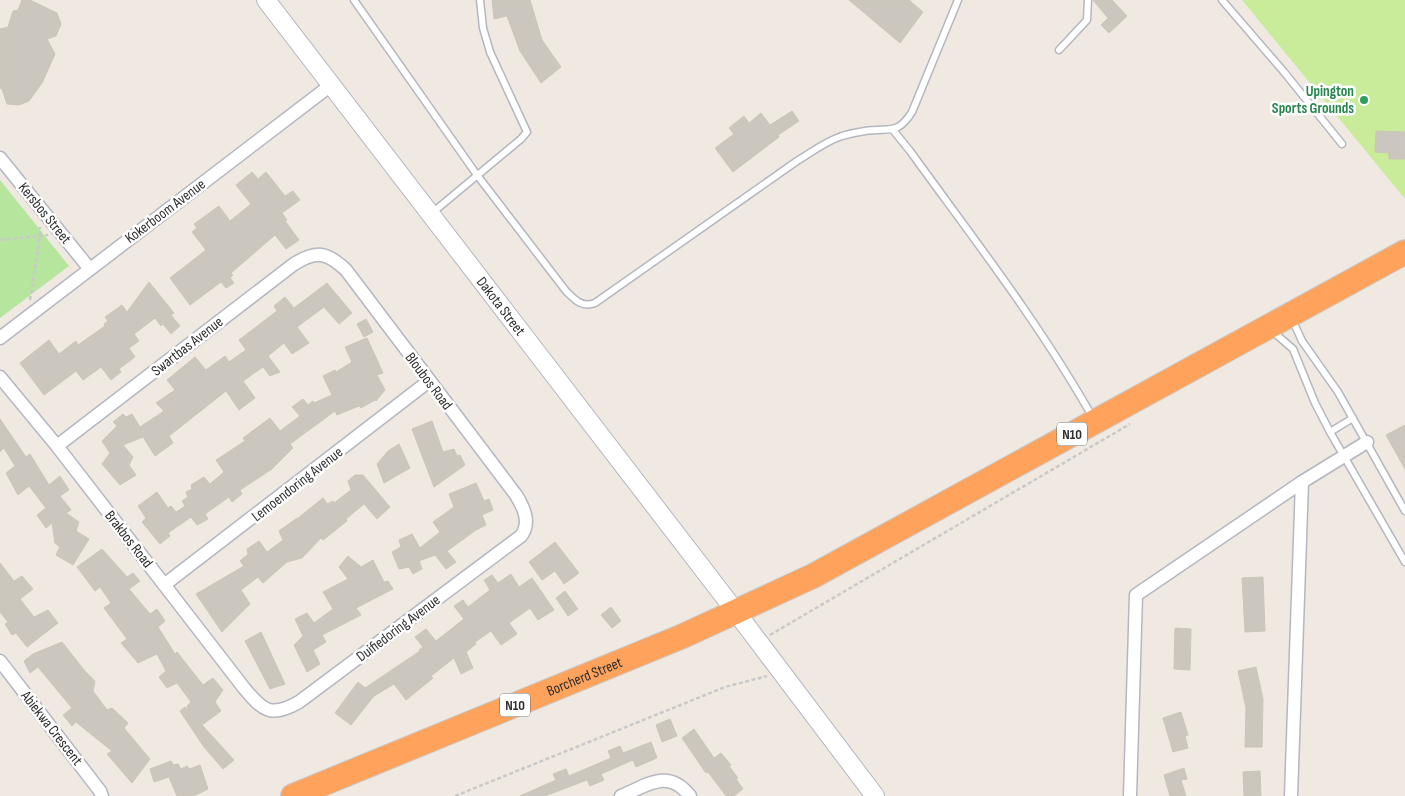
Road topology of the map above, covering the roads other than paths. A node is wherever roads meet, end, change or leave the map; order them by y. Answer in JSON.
{"nodes":[{"id":1,"x":266,"y":0,"type":"edge"},
{"id":2,"x":354,"y":0,"type":"edge"},
{"id":3,"x":480,"y":0,"type":"edge"},
{"id":4,"x":958,"y":0,"type":"edge"},
{"id":5,"x":1088,"y":0,"type":"edge"},
{"id":6,"x":1222,"y":0,"type":"edge"},
{"id":7,"x":1059,"y":50,"type":"dead end"},
{"id":8,"x":331,"y":84,"type":"junction"},
{"id":9,"x":893,"y":130,"type":"junction"},
{"id":10,"x":1342,"y":144,"type":"dead end"},
{"id":11,"x":0,"y":158,"type":"edge"},
{"id":12,"x":477,"y":174,"type":"junction"},
{"id":13,"x":430,"y":214,"type":"junction"},
{"id":14,"x":1405,"y":252,"type":"edge"},
{"id":15,"x":320,"y":254,"type":"joint"},
{"id":16,"x":89,"y":268,"type":"junction"},
{"id":17,"x":1290,"y":315,"type":"junction"},
{"id":18,"x":1268,"y":327,"type":"junction"},
{"id":19,"x":0,"y":338,"type":"edge"},
{"id":20,"x":0,"y":377,"type":"edge"},
{"id":21,"x":428,"y":381,"type":"junction"},
{"id":22,"x":1353,"y":418,"type":"junction"},
{"id":23,"x":1095,"y":422,"type":"junction"},
{"id":24,"x":1330,"y":432,"type":"junction"},
{"id":25,"x":1367,"y":442,"type":"junction"},
{"id":26,"x":57,"y":446,"type":"junction"},
{"id":27,"x":1344,"y":456,"type":"junction"},
{"id":28,"x":1302,"y":482,"type":"junction"},
{"id":29,"x":1405,"y":511,"type":"edge"},
{"id":30,"x":526,"y":519,"type":"joint"},
{"id":31,"x":1405,"y":562,"type":"edge"},
{"id":32,"x":164,"y":585,"type":"junction"},
{"id":33,"x":736,"y":612,"type":"junction"},
{"id":34,"x":0,"y":661,"type":"edge"},
{"id":35,"x":256,"y":703,"type":"joint"},
{"id":36,"x":308,"y":793,"type":"edge"},
{"id":37,"x":102,"y":796,"type":"edge"},
{"id":38,"x":620,"y":796,"type":"edge"},
{"id":39,"x":690,"y":796,"type":"edge"},
{"id":40,"x":875,"y":796,"type":"edge"},
{"id":41,"x":1130,"y":796,"type":"edge"},
{"id":42,"x":1291,"y":796,"type":"edge"}],
"edges":[{"from":1,"to":8,"type":"street","name":"Dakota Street"},
{"from":2,"to":12,"type":"lane"},
{"from":3,"to":12,"type":"lane"},
{"from":4,"to":9,"type":"lane"},
{"from":5,"to":7,"type":"lane"},
{"from":6,"to":10,"type":"lane"},
{"from":8,"to":13,"type":"street","name":"Dakota Street"},
{"from":8,"to":16,"type":"street","name":"Kokerboom Avenue"},
{"from":9,"to":12,"type":"lane"},
{"from":9,"to":23,"type":"lane"},
{"from":11,"to":16,"type":"street","name":"Kersbos Street"},
{"from":12,"to":13,"type":"lane"},
{"from":13,"to":33,"type":"street","name":"Dakota Street"},
{"from":14,"to":17,"type":"highway","number":"N10"},
{"from":15,"to":21,"type":"street","name":"Bloubos Road"},
{"from":15,"to":26,"type":"street","name":"Swartbas Avenue"},
{"from":16,"to":19,"type":"street","name":"Kokerboom Avenue"},
{"from":17,"to":18,"type":"highway","number":"N10"},
{"from":17,"to":22,"type":"lane"},
{"from":18,"to":23,"type":"highway","number":"N10"},
{"from":18,"to":24,"type":"lane"},
{"from":20,"to":26,"type":"street","name":"Brakbos Road"},
{"from":21,"to":30,"type":"street","name":"Bloubos Road"},
{"from":21,"to":32,"type":"street","name":"Lemoendoring Avenue"},
{"from":22,"to":24,"type":"lane"},
{"from":22,"to":25,"type":"lane"},
{"from":23,"to":33,"type":"highway","number":"N10"},
{"from":24,"to":27,"type":"lane"},
{"from":25,"to":27,"type":"street"},
{"from":25,"to":29,"type":"lane"},
{"from":26,"to":32,"type":"street","name":"Brakbos Road"},
{"from":27,"to":28,"type":"street"},
{"from":27,"to":31,"type":"lane"},
{"from":28,"to":41,"type":"street"},
{"from":28,"to":42,"type":"street"},
{"from":30,"to":35,"type":"street","name":"Duifiedoring Avenue"},
{"from":32,"to":35,"type":"street","name":"Brakbos Road"},
{"from":33,"to":36,"type":"highway","name":"Borcherd Street","number":"N10"},
{"from":33,"to":40,"type":"street","name":"Dakota Street"},
{"from":34,"to":37,"type":"street","name":"Abiekwa Crescent"},
{"from":38,"to":39,"type":"street"}]}
